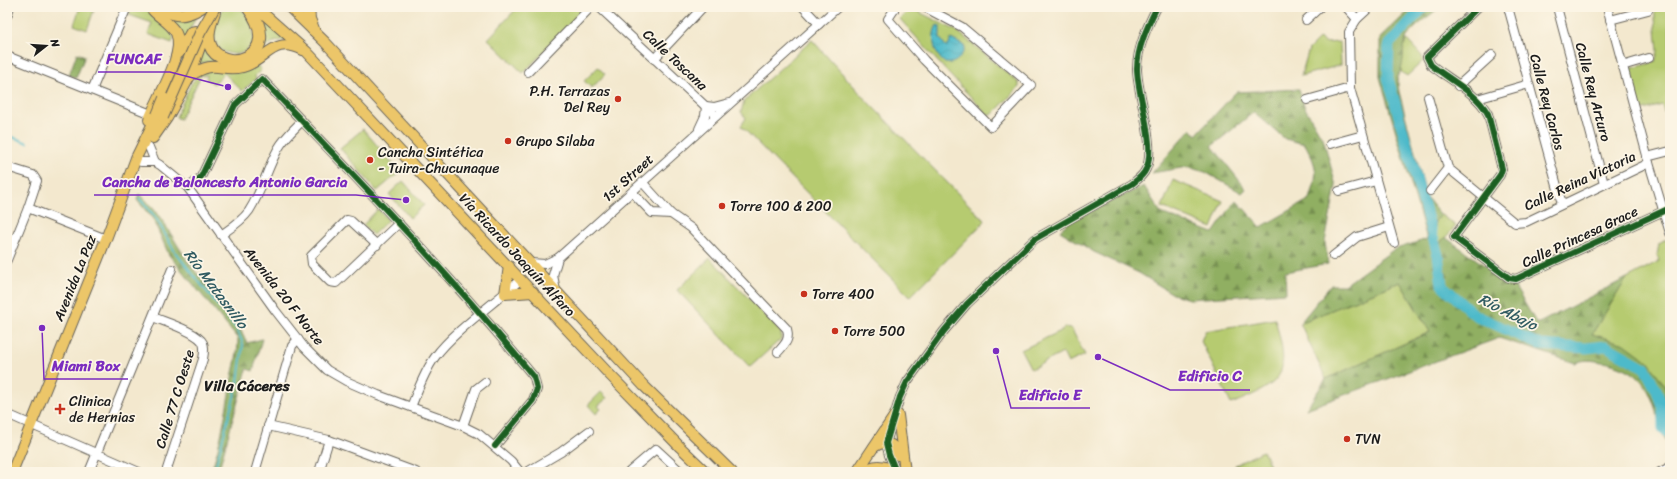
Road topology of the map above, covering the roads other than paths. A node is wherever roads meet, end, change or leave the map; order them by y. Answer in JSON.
{"nodes":[{"id":1,"x":10,"y":7,"type":"edge"},
{"id":2,"x":127,"y":7,"type":"edge"},
{"id":3,"x":150,"y":7,"type":"edge"},
{"id":4,"x":163,"y":7,"type":"edge"},
{"id":5,"x":201,"y":7,"type":"edge"},
{"id":6,"x":209,"y":7,"type":"edge"},
{"id":7,"x":216,"y":7,"type":"edge"},
{"id":8,"x":248,"y":7,"type":"edge"},
{"id":9,"x":256,"y":7,"type":"edge"},
{"id":10,"x":289,"y":7,"type":"edge"},
{"id":11,"x":308,"y":7,"type":"edge"},
{"id":12,"x":591,"y":7,"type":"edge"},
{"id":13,"x":599,"y":7,"type":"edge"},
{"id":14,"x":703,"y":7,"type":"edge"},
{"id":15,"x":803,"y":7,"type":"edge"},
{"id":16,"x":892,"y":7,"type":"edge"},
{"id":17,"x":924,"y":7,"type":"edge"},
{"id":18,"x":1156,"y":7,"type":"edge"},
{"id":19,"x":1320,"y":7,"type":"edge"},
{"id":20,"x":1346,"y":7,"type":"edge"},
{"id":21,"x":1370,"y":7,"type":"edge"},
{"id":22,"x":1478,"y":7,"type":"edge"},
{"id":23,"x":1508,"y":7,"type":"edge"},
{"id":24,"x":1556,"y":7,"type":"edge"},
{"id":25,"x":1607,"y":7,"type":"edge"},
{"id":26,"x":832,"y":9,"type":"edge"},
{"id":27,"x":1648,"y":10,"type":"dead end"},
{"id":28,"x":7,"y":16,"type":"edge"},
{"id":29,"x":1357,"y":19,"type":"junction"},
{"id":30,"x":1306,"y":20,"type":"dead end"},
{"id":31,"x":1610,"y":20,"type":"junction"},
{"id":32,"x":819,"y":24,"type":"junction"},
{"id":33,"x":313,"y":29,"type":"junction"},
{"id":34,"x":308,"y":52,"type":"junction"},
{"id":35,"x":1492,"y":55,"type":"dead end"},
{"id":36,"x":7,"y":56,"type":"edge"},
{"id":37,"x":176,"y":57,"type":"junction"},
{"id":38,"x":1649,"y":58,"type":"dead end"},
{"id":39,"x":654,"y":59,"type":"junction"},
{"id":40,"x":1622,"y":66,"type":"junction"},
{"id":41,"x":528,"y":72,"type":"dead end"},
{"id":42,"x":190,"y":76,"type":"junction"},
{"id":43,"x":1529,"y":84,"type":"junction"},
{"id":44,"x":1458,"y":86,"type":"junction"},
{"id":45,"x":1350,"y":88,"type":"junction"},
{"id":46,"x":92,"y":90,"type":"junction"},
{"id":47,"x":1428,"y":97,"type":"dead end"},
{"id":48,"x":1477,"y":99,"type":"junction"},
{"id":49,"x":1307,"y":100,"type":"dead end"},
{"id":50,"x":731,"y":102,"type":"junction"},
{"id":51,"x":706,"y":106,"type":"junction"},
{"id":52,"x":157,"y":115,"type":"junction"},
{"id":53,"x":716,"y":116,"type":"junction"},
{"id":54,"x":302,"y":121,"type":"junction"},
{"id":55,"x":697,"y":133,"type":"junction"},
{"id":56,"x":1363,"y":135,"type":"junction"},
{"id":57,"x":148,"y":143,"type":"junction"},
{"id":58,"x":1330,"y":144,"type":"dead end"},
{"id":59,"x":1670,"y":150,"type":"edge"},
{"id":60,"x":1648,"y":160,"type":"junction"},
{"id":61,"x":142,"y":162,"type":"junction"},
{"id":62,"x":155,"y":162,"type":"junction"},
{"id":63,"x":7,"y":167,"type":"edge"},
{"id":64,"x":1448,"y":168,"type":"junction"},
{"id":65,"x":1376,"y":181,"type":"junction"},
{"id":66,"x":643,"y":183,"type":"junction"},
{"id":67,"x":128,"y":184,"type":"junction"},
{"id":68,"x":1604,"y":184,"type":"junction"},
{"id":69,"x":188,"y":188,"type":"junction"},
{"id":70,"x":1430,"y":191,"type":"dead end"},
{"id":71,"x":632,"y":192,"type":"junction"},
{"id":72,"x":1339,"y":192,"type":"dead end"},
{"id":73,"x":1484,"y":197,"type":"junction"},
{"id":74,"x":1562,"y":204,"type":"junction"},
{"id":75,"x":28,"y":208,"type":"junction"},
{"id":76,"x":1667,"y":210,"type":"edge"},
{"id":77,"x":671,"y":214,"type":"junction"},
{"id":78,"x":399,"y":223,"type":"junction"},
{"id":79,"x":1389,"y":227,"type":"junction"},
{"id":80,"x":1670,"y":233,"type":"edge"},
{"id":81,"x":221,"y":235,"type":"junction"},
{"id":82,"x":106,"y":239,"type":"junction"},
{"id":83,"x":1394,"y":243,"type":"dead end"},
{"id":84,"x":377,"y":245,"type":"junction"},
{"id":85,"x":1333,"y":256,"type":"dead end"},
{"id":86,"x":558,"y":258,"type":"junction"},
{"id":87,"x":7,"y":260,"type":"edge"},
{"id":88,"x":531,"y":263,"type":"junction"},
{"id":89,"x":509,"y":266,"type":"junction"},
{"id":90,"x":172,"y":270,"type":"dead end"},
{"id":91,"x":521,"y":280,"type":"junction"},
{"id":92,"x":556,"y":291,"type":"junction"},
{"id":93,"x":533,"y":292,"type":"junction"},
{"id":94,"x":505,"y":294,"type":"junction"},
{"id":95,"x":482,"y":314,"type":"junction"},
{"id":96,"x":153,"y":317,"type":"junction"},
{"id":97,"x":298,"y":339,"type":"junction"},
{"id":98,"x":778,"y":352,"type":"dead end"},
{"id":99,"x":485,"y":382,"type":"dead end"},
{"id":100,"x":412,"y":407,"type":"junction"},
{"id":101,"x":7,"y":414,"type":"edge"},
{"id":102,"x":896,"y":415,"type":"junction"},
{"id":103,"x":31,"y":424,"type":"junction"},
{"id":104,"x":268,"y":426,"type":"junction"},
{"id":105,"x":463,"y":426,"type":"junction"},
{"id":106,"x":589,"y":431,"type":"dead end"},
{"id":107,"x":329,"y":440,"type":"junction"},
{"id":108,"x":886,"y":443,"type":"junction"},
{"id":109,"x":495,"y":446,"type":"junction"},
{"id":110,"x":874,"y":447,"type":"junction"},
{"id":111,"x":97,"y":453,"type":"junction"},
{"id":112,"x":898,"y":455,"type":"junction"},
{"id":113,"x":1670,"y":467,"type":"edge"},
{"id":114,"x":12,"y":472,"type":"edge"},
{"id":115,"x":89,"y":472,"type":"edge"},
{"id":116,"x":139,"y":472,"type":"edge"},
{"id":117,"x":166,"y":472,"type":"edge"},
{"id":118,"x":255,"y":472,"type":"edge"},
{"id":119,"x":319,"y":472,"type":"edge"},
{"id":120,"x":416,"y":472,"type":"edge"},
{"id":121,"x":520,"y":472,"type":"edge"},
{"id":122,"x":527,"y":472,"type":"edge"},
{"id":123,"x":629,"y":472,"type":"edge"},
{"id":124,"x":681,"y":472,"type":"edge"},
{"id":125,"x":706,"y":472,"type":"edge"},
{"id":126,"x":732,"y":472,"type":"edge"},
{"id":127,"x":857,"y":472,"type":"edge"},
{"id":128,"x":863,"y":472,"type":"edge"},
{"id":129,"x":895,"y":472,"type":"edge"},
{"id":130,"x":900,"y":472,"type":"edge"},
{"id":131,"x":905,"y":472,"type":"edge"},
{"id":132,"x":1660,"y":472,"type":"edge"}],
"edges":[{"from":1,"to":28,"type":"street"},
{"from":2,"to":46,"type":"street"},
{"from":3,"to":37,"type":"main road"},
{"from":4,"to":5,"type":"highway"},
{"from":6,"to":52,"type":"main road","name":"Avenida La Paz","bridge":true},
{"from":7,"to":8,"type":"highway","bridge":true},
{"from":7,"to":52,"type":"main road","name":"Avenida La Paz","bridge":true},
{"from":9,"to":34,"type":"main road","name":"Vía Ricardo Joaquín Alfaro"},
{"from":10,"to":33,"type":"main road","name":"Vía Ricardo Joaquín Alfaro"},
{"from":11,"to":33,"type":"highway"},
{"from":12,"to":41,"type":"street"},
{"from":13,"to":39,"type":"street","name":"Calle Toscana"},
{"from":14,"to":39,"type":"street"},
{"from":15,"to":32,"type":"street"},
{"from":16,"to":17,"type":"street"},
{"from":18,"to":102,"type":"street"},
{"from":19,"to":30,"type":"street"},
{"from":20,"to":29,"type":"street"},
{"from":21,"to":29,"type":"street"},
{"from":22,"to":44,"type":"street","name":"Calle Princesa Grace"},
{"from":23,"to":43,"type":"street","name":"Calle Rey Carlos"},
{"from":24,"to":68,"type":"street","name":"Calle Rey Arturo"},
{"from":25,"to":31,"type":"street"},
{"from":26,"to":32,"type":"street","name":"1st Street"},
{"from":27,"to":31,"type":"street"},
{"from":29,"to":45,"type":"street"},
{"from":31,"to":40,"type":"street"},
{"from":32,"to":50,"type":"street","name":"1st Street"},
{"from":33,"to":88,"type":"main road","name":"Vía Ricardo Joaquín Alfaro"},
{"from":34,"to":42,"type":"main road"},
{"from":34,"to":89,"type":"main road","name":"Vía Ricardo Joaquín Alfaro"},
{"from":35,"to":44,"type":"street"},
{"from":36,"to":46,"type":"street"},
{"from":37,"to":42,"type":"main road"},
{"from":37,"to":52,"type":"main road"},
{"from":38,"to":40,"type":"street"},
{"from":39,"to":51,"type":"street","name":"Calle Toscana"},
{"from":40,"to":60,"type":"street"},
{"from":42,"to":57,"type":"main road"},
{"from":43,"to":48,"type":"street"},
{"from":43,"to":74,"type":"street","name":"Calle Rey Carlos"},
{"from":44,"to":48,"type":"street","name":"Calle Princesa Grace"},
{"from":45,"to":49,"type":"street"},
{"from":45,"to":56,"type":"street"},
{"from":46,"to":52,"type":"street"},
{"from":47,"to":64,"type":"street"},
{"from":48,"to":73,"type":"street","name":"Calle Princesa Grace"},
{"from":50,"to":51,"type":"street"},
{"from":50,"to":53,"type":"street","name":"1st Street"},
{"from":51,"to":53,"type":"street","name":"Calle Toscana"},
{"from":51,"to":55,"type":"street"},
{"from":52,"to":57,"type":"main road","name":"Avenida La Paz"},
{"from":53,"to":55,"type":"street","name":"1st Street"},
{"from":54,"to":69,"type":"street"},
{"from":54,"to":78,"type":"street"},
{"from":54,"to":81,"type":"street"},
{"from":55,"to":66,"type":"street","name":"1st Street"},
{"from":56,"to":58,"type":"street"},
{"from":56,"to":65,"type":"street"},
{"from":57,"to":61,"type":"main road","name":"Avenida La Paz"},
{"from":57,"to":62,"type":"street","name":"Avenida 20 F Norte"},
{"from":57,"to":67,"type":"main road","name":"Avenida La Paz"},
{"from":59,"to":60,"type":"street","name":"Calle Reina Victoria"},
{"from":60,"to":68,"type":"street","name":"Calle Reina Victoria"},
{"from":60,"to":76,"type":"street"},
{"from":61,"to":62,"type":"street"},
{"from":61,"to":67,"type":"main road","name":"Avenida La Paz"},
{"from":62,"to":69,"type":"street","name":"Avenida 20 F Norte"},
{"from":63,"to":75,"type":"street"},
{"from":64,"to":70,"type":"street"},
{"from":64,"to":73,"type":"street","name":"Calle Reina Victoria"},
{"from":65,"to":72,"type":"street"},
{"from":65,"to":79,"type":"street"},
{"from":66,"to":71,"type":"street","name":"1st Street"},
{"from":66,"to":77,"type":"street"},
{"from":67,"to":82,"type":"main road","name":"Avenida La Paz"},
{"from":68,"to":74,"type":"street","name":"Calle Reina Victoria"},
{"from":69,"to":81,"type":"street","name":"Avenida 20 F Norte"},
{"from":71,"to":77,"type":"street"},
{"from":71,"to":86,"type":"street","name":"1st Street"},
{"from":73,"to":74,"type":"street","name":"Calle Reina Victoria"},
{"from":73,"to":76,"type":"street","name":"Calle Princesa Grace"},
{"from":75,"to":82,"type":"street"},
{"from":75,"to":87,"type":"street"},
{"from":76,"to":80,"type":"street"},
{"from":77,"to":98,"type":"street"},
{"from":78,"to":84,"type":"street"},
{"from":78,"to":95,"type":"street"},
{"from":79,"to":83,"type":"street"},
{"from":79,"to":85,"type":"street"},
{"from":81,"to":97,"type":"street","name":"Avenida 20 F Norte"},
{"from":82,"to":103,"type":"main road","name":"Avenida La Paz"},
{"from":84,"to":84,"type":"street"},
{"from":86,"to":88,"type":"street","name":"1st Street"},
{"from":86,"to":92,"type":"street"},
{"from":88,"to":92,"type":"main road","name":"Vía Ricardo Joaquín Alfaro"},
{"from":89,"to":91,"type":"main road","name":"Vía Ricardo Joaquín Alfaro"},
{"from":89,"to":94,"type":"main road"},
{"from":90,"to":96,"type":"street"},
{"from":91,"to":93,"type":"main road","name":"Vía Ricardo Joaquín Alfaro"},
{"from":91,"to":94,"type":"street"},
{"from":92,"to":126,"type":"main road","name":"Vía Ricardo Joaquín Alfaro"},
{"from":93,"to":94,"type":"main road"},
{"from":93,"to":125,"type":"main road","name":"Vía Ricardo Joaquín Alfaro"},
{"from":94,"to":95,"type":"street"},
{"from":95,"to":100,"type":"street"},
{"from":95,"to":109,"type":"street"},
{"from":96,"to":111,"type":"street"},
{"from":96,"to":117,"type":"street","name":"Calle 77 C Oeste"},
{"from":97,"to":100,"type":"street","name":"Avenida 20 F Norte"},
{"from":97,"to":104,"type":"street"},
{"from":99,"to":105,"type":"street"},
{"from":100,"to":105,"type":"street","name":"Avenida 20 F Norte"},
{"from":101,"to":103,"type":"street"},
{"from":102,"to":108,"type":"street"},
{"from":102,"to":110,"type":"main road"},
{"from":102,"to":112,"type":"street"},
{"from":102,"to":131,"type":"main road"},
{"from":103,"to":111,"type":"street"},
{"from":103,"to":114,"type":"main road","name":"Avenida La Paz"},
{"from":104,"to":107,"type":"street"},
{"from":104,"to":118,"type":"street"},
{"from":105,"to":109,"type":"street","name":"Avenida 20 F Norte"},
{"from":106,"to":122,"type":"street"},
{"from":107,"to":119,"type":"street"},
{"from":107,"to":120,"type":"street"},
{"from":108,"to":110,"type":"main road"},
{"from":108,"to":112,"type":"main road"},
{"from":108,"to":129,"type":"street"},
{"from":109,"to":121,"type":"street","name":"Avenida 20 F Norte"},
{"from":110,"to":127,"type":"main road"},
{"from":111,"to":115,"type":"street"},
{"from":111,"to":116,"type":"street"},
{"from":112,"to":130,"type":"street"},
{"from":113,"to":132,"type":"street"},
{"from":123,"to":124,"type":"street"},
{"from":128,"to":129,"type":"main road"}]}
